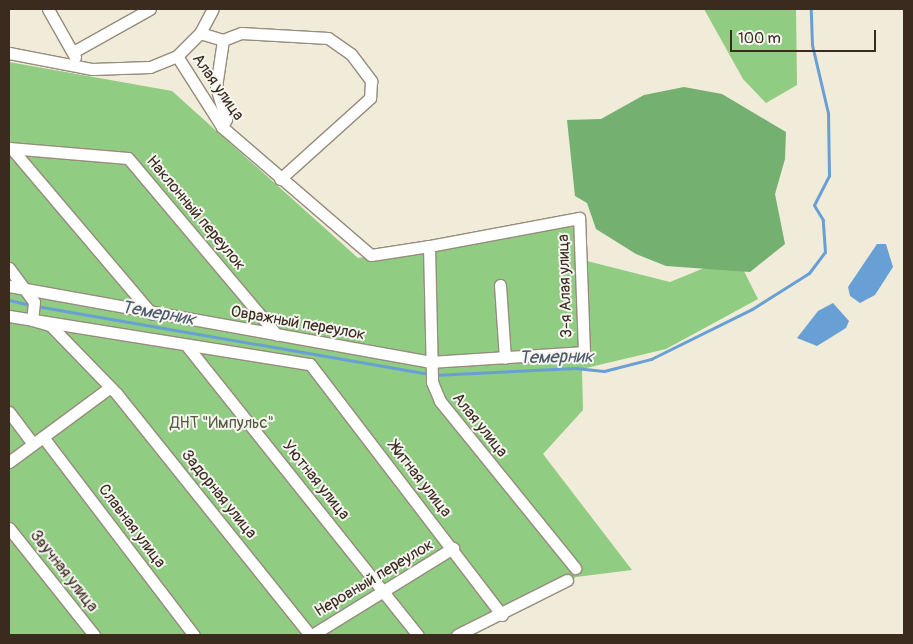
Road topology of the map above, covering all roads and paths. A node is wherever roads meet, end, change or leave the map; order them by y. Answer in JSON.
{"nodes":[{"id":1,"x":48,"y":9,"type":"edge"},
{"id":2,"x":150,"y":9,"type":"edge"},
{"id":3,"x":213,"y":9,"type":"edge"},
{"id":4,"x":200,"y":33,"type":"junction"},
{"id":5,"x":223,"y":40,"type":"junction"},
{"id":6,"x":73,"y":52,"type":"junction"},
{"id":7,"x":9,"y":53,"type":"edge"},
{"id":8,"x":177,"y":56,"type":"junction"},
{"id":9,"x":76,"y":66,"type":"junction"},
{"id":10,"x":222,"y":127,"type":"junction"},
{"id":11,"x":10,"y":149,"type":"edge"},
{"id":12,"x":280,"y":179,"type":"junction"},
{"id":13,"x":578,"y":218,"type":"joint"},
{"id":14,"x":429,"y":246,"type":"junction"},
{"id":15,"x":9,"y":268,"type":"edge"},
{"id":16,"x":500,"y":285,"type":"dead end"},
{"id":17,"x":9,"y":286,"type":"edge"},
{"id":18,"x":28,"y":290,"type":"junction"},
{"id":19,"x":152,"y":314,"type":"junction"},
{"id":20,"x":9,"y":316,"type":"edge"},
{"id":21,"x":32,"y":320,"type":"junction"},
{"id":22,"x":277,"y":335,"type":"junction"},
{"id":23,"x":187,"y":346,"type":"junction"},
{"id":24,"x":584,"y":352,"type":"joint"},
{"id":25,"x":505,"y":358,"type":"junction"},
{"id":26,"x":431,"y":362,"type":"junction"},
{"id":27,"x":109,"y":388,"type":"junction"},
{"id":28,"x":9,"y":412,"type":"edge"},
{"id":29,"x":43,"y":437,"type":"junction"},
{"id":30,"x":33,"y":444,"type":"junction"},
{"id":31,"x":9,"y":462,"type":"edge"},
{"id":32,"x":9,"y":528,"type":"edge"},
{"id":33,"x":453,"y":548,"type":"junction"},
{"id":34,"x":575,"y":568,"type":"dead end"},
{"id":35,"x":567,"y":580,"type":"dead end"},
{"id":36,"x":384,"y":591,"type":"junction"},
{"id":37,"x":502,"y":615,"type":"junction"},
{"id":38,"x":94,"y":635,"type":"edge"},
{"id":39,"x":194,"y":635,"type":"edge"},
{"id":40,"x":311,"y":635,"type":"edge"},
{"id":41,"x":418,"y":635,"type":"edge"},
{"id":42,"x":457,"y":635,"type":"edge"}],
"edges":[{"from":1,"to":6,"type":"street"},
{"from":2,"to":6,"type":"street"},
{"from":3,"to":4,"type":"street"},
{"from":4,"to":5,"type":"street"},
{"from":4,"to":8,"type":"street"},
{"from":5,"to":10,"type":"street"},
{"from":5,"to":12,"type":"street"},
{"from":6,"to":9,"type":"street"},
{"from":7,"to":9,"type":"street"},
{"from":8,"to":9,"type":"street"},
{"from":8,"to":10,"type":"street","name":"Алая улица"},
{"from":10,"to":12,"type":"street","name":"Алая улица"},
{"from":11,"to":19,"type":"street"},
{"from":11,"to":22,"type":"street","name":"Наклонный переулок"},
{"from":12,"to":14,"type":"street","name":"Алая улица"},
{"from":13,"to":14,"type":"street","name":"Алая улица"},
{"from":13,"to":24,"type":"street","name":"3-я Алая улица"},
{"from":14,"to":26,"type":"street","name":"Алая улица"},
{"from":15,"to":18,"type":"street"},
{"from":16,"to":25,"type":"street"},
{"from":17,"to":18,"type":"street","name":"Овражный переулок"},
{"from":18,"to":19,"type":"street","name":"Овражный переулок"},
{"from":18,"to":21,"type":"street"},
{"from":19,"to":22,"type":"street","name":"Овражный переулок"},
{"from":20,"to":21,"type":"street"},
{"from":21,"to":23,"type":"street"},
{"from":21,"to":27,"type":"street","name":"Задорная улица"},
{"from":22,"to":26,"type":"street","name":"Овражный переулок"},
{"from":23,"to":33,"type":"street","name":"Житная улица"},
{"from":23,"to":36,"type":"street","name":"Уютная улица"},
{"from":24,"to":25,"type":"street","name":"Овражный переулок"},
{"from":25,"to":26,"type":"street","name":"Овражный переулок"},
{"from":26,"to":34,"type":"street","name":"Алая улица"},
{"from":27,"to":29,"type":"street"},
{"from":27,"to":40,"type":"street","name":"Задорная улица"},
{"from":28,"to":30,"type":"street"},
{"from":29,"to":30,"type":"street"},
{"from":29,"to":39,"type":"street","name":"Славная улица"},
{"from":30,"to":31,"type":"street"},
{"from":32,"to":38,"type":"street","name":"Звучная улица"},
{"from":33,"to":36,"type":"street","name":"Неровный переулок"},
{"from":33,"to":37,"type":"street","name":"Житная улица"},
{"from":35,"to":37,"type":"street"},
{"from":36,"to":40,"type":"street","name":"Неровный переулок"},
{"from":36,"to":41,"type":"street","name":"Уютная улица"},
{"from":37,"to":42,"type":"street"}]}
